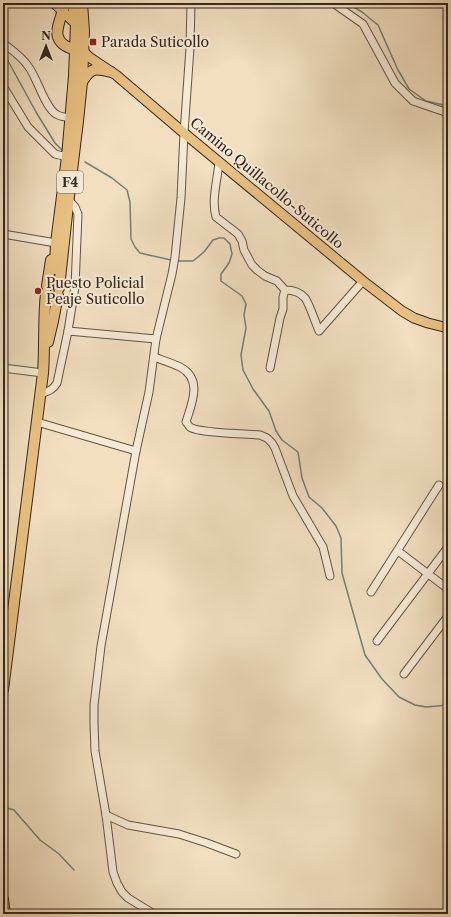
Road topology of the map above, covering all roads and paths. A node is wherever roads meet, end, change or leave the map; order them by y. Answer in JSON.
{"nodes":[{"id":1,"x":53,"y":3,"type":"edge"},
{"id":2,"x":73,"y":3,"type":"edge"},
{"id":3,"x":82,"y":3,"type":"edge"},
{"id":4,"x":191,"y":3,"type":"edge"},
{"id":5,"x":333,"y":3,"type":"edge"},
{"id":6,"x":64,"y":7,"type":"edge"},
{"id":7,"x":58,"y":22,"type":"junction"},
{"id":8,"x":76,"y":24,"type":"junction"},
{"id":9,"x":84,"y":31,"type":"junction"},
{"id":10,"x":3,"y":43,"type":"edge"},
{"id":11,"x":64,"y":45,"type":"junction"},
{"id":12,"x":79,"y":50,"type":"junction"},
{"id":13,"x":111,"y":72,"type":"junction"},
{"id":14,"x":77,"y":85,"type":"junction"},
{"id":15,"x":3,"y":86,"type":"edge"},
{"id":16,"x":448,"y":113,"type":"edge"},
{"id":17,"x":71,"y":118,"type":"junction"},
{"id":18,"x":184,"y":133,"type":"junction"},
{"id":19,"x":67,"y":157,"type":"junction"},
{"id":20,"x":219,"y":161,"type":"junction"},
{"id":21,"x":68,"y":200,"type":"junction"},
{"id":22,"x":3,"y":234,"type":"edge"},
{"id":23,"x":56,"y":243,"type":"junction"},
{"id":24,"x":363,"y":281,"type":"junction"},
{"id":25,"x":52,"y":290,"type":"junction"},
{"id":26,"x":284,"y":290,"type":"junction"},
{"id":27,"x":448,"y":328,"type":"edge"},
{"id":28,"x":68,"y":331,"type":"junction"},
{"id":29,"x":156,"y":339,"type":"junction"},
{"id":30,"x":154,"y":357,"type":"junction"},
{"id":31,"x":44,"y":358,"type":"junction"},
{"id":32,"x":3,"y":368,"type":"edge"},
{"id":33,"x":270,"y":368,"type":"dead end"},
{"id":34,"x":43,"y":373,"type":"junction"},
{"id":35,"x":40,"y":394,"type":"junction"},
{"id":36,"x":37,"y":422,"type":"junction"},
{"id":37,"x":136,"y":451,"type":"junction"},
{"id":38,"x":439,"y":485,"type":"dead end"},
{"id":39,"x":448,"y":547,"type":"edge"},
{"id":40,"x":398,"y":551,"type":"junction"},
{"id":41,"x":427,"y":574,"type":"junction"},
{"id":42,"x":330,"y":576,"type":"dead end"},
{"id":43,"x":448,"y":589,"type":"edge"},
{"id":44,"x":371,"y":592,"type":"dead end"},
{"id":45,"x":448,"y":616,"type":"edge"},
{"id":46,"x":377,"y":641,"type":"dead end"},
{"id":47,"x":404,"y":674,"type":"dead end"},
{"id":48,"x":3,"y":690,"type":"edge"},
{"id":49,"x":106,"y":815,"type":"junction"},
{"id":50,"x":236,"y":854,"type":"dead end"},
{"id":51,"x":3,"y":899,"type":"edge"},
{"id":52,"x":5,"y":914,"type":"edge"},
{"id":53,"x":154,"y":914,"type":"edge"}],
"edges":[{"from":1,"to":6,"type":"main road"},
{"from":1,"to":7,"type":"main road"},
{"from":2,"to":8,"type":"highway","number":"F4"},
{"from":3,"to":9,"type":"highway","number":"F4"},
{"from":4,"to":18,"type":"street"},
{"from":5,"to":16,"type":"street"},
{"from":6,"to":7,"type":"highway"},
{"from":6,"to":8,"type":"main road"},
{"from":7,"to":11,"type":"highway"},
{"from":8,"to":9,"type":"main road"},
{"from":8,"to":12,"type":"highway","number":"F4"},
{"from":9,"to":12,"type":"highway","number":"F4"},
{"from":10,"to":17,"type":"street"},
{"from":11,"to":12,"type":"highway"},
{"from":11,"to":14,"type":"highway"},
{"from":12,"to":13,"type":"main road","name":"Camino Quillacollo-Suticollo"},
{"from":12,"to":14,"type":"highway","number":"F4"},
{"from":13,"to":14,"type":"highway"},
{"from":13,"to":18,"type":"main road","name":"Camino Quillacollo-Suticollo"},
{"from":14,"to":17,"type":"highway","number":"F4"},
{"from":14,"to":21,"type":"highway","number":"F4"},
{"from":15,"to":19,"type":"street"},
{"from":17,"to":19,"type":"highway","number":"F4"},
{"from":18,"to":20,"type":"main road","name":"Camino Quillacollo-Suticollo"},
{"from":18,"to":29,"type":"street"},
{"from":19,"to":23,"type":"highway","number":"F4"},
{"from":20,"to":24,"type":"main road","name":"Camino Quillacollo-Suticollo"},
{"from":20,"to":26,"type":"street"},
{"from":21,"to":25,"type":"highway","number":"F4"},
{"from":21,"to":28,"type":"street"},
{"from":22,"to":23,"type":"street"},
{"from":23,"to":25,"type":"highway","number":"F4"},
{"from":24,"to":26,"type":"street"},
{"from":24,"to":27,"type":"main road","name":"Camino Quillacollo-Suticollo"},
{"from":25,"to":31,"type":"highway","number":"F4"},
{"from":25,"to":31,"type":"highway","number":"F4"},
{"from":26,"to":33,"type":"street"},
{"from":28,"to":29,"type":"street"},
{"from":28,"to":35,"type":"street"},
{"from":29,"to":30,"type":"street"},
{"from":30,"to":37,"type":"street"},
{"from":30,"to":42,"type":"street"},
{"from":31,"to":34,"type":"highway","number":"F4"},
{"from":32,"to":34,"type":"street"},
{"from":34,"to":35,"type":"highway","number":"F4"},
{"from":35,"to":36,"type":"highway","number":"F4"},
{"from":36,"to":37,"type":"street"},
{"from":36,"to":48,"type":"highway","number":"F4"},
{"from":37,"to":49,"type":"street"},
{"from":38,"to":40,"type":"street"},
{"from":39,"to":41,"type":"street"},
{"from":40,"to":41,"type":"street"},
{"from":40,"to":44,"type":"street"},
{"from":41,"to":43,"type":"street"},
{"from":41,"to":46,"type":"street"},
{"from":45,"to":47,"type":"street"},
{"from":49,"to":50,"type":"street"},
{"from":49,"to":53,"type":"street"},
{"from":51,"to":52,"type":"highway"}]}
